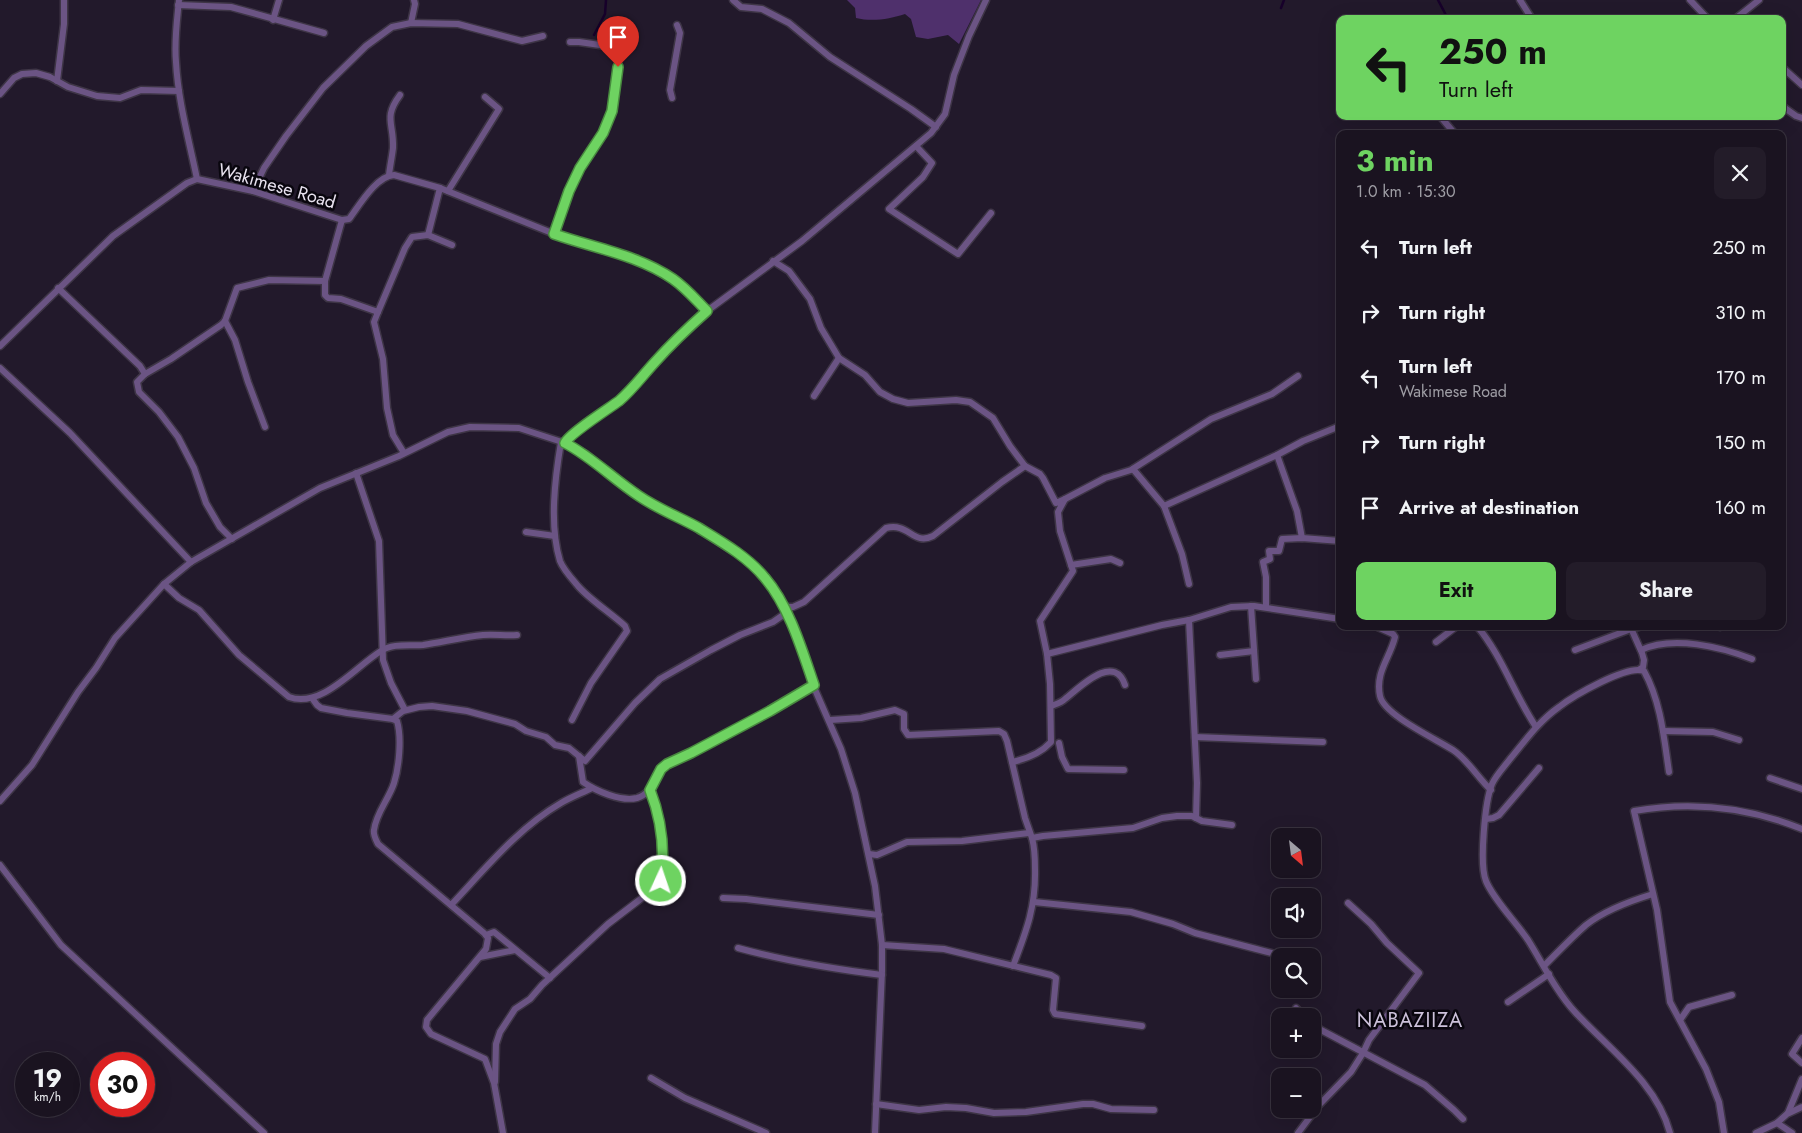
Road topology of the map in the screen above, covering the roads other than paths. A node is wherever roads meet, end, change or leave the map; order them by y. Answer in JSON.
{"nodes":[{"id":1,"x":64,"y":0,"type":"edge"},
{"id":2,"x":279,"y":0,"type":"edge"},
{"id":3,"x":414,"y":0,"type":"edge"},
{"id":4,"x":733,"y":0,"type":"edge"},
{"id":5,"x":986,"y":0,"type":"edge"},
{"id":6,"x":1520,"y":0,"type":"edge"},
{"id":7,"x":1690,"y":0,"type":"edge"},
{"id":8,"x":1759,"y":0,"type":"edge"},
{"id":9,"x":179,"y":2,"type":"edge"},
{"id":10,"x":1529,"y":15,"type":"edge"},
{"id":11,"x":1704,"y":15,"type":"edge"},
{"id":12,"x":1740,"y":15,"type":"edge"},
{"id":13,"x":273,"y":20,"type":"junction"},
{"id":14,"x":411,"y":23,"type":"junction"},
{"id":15,"x":677,"y":25,"type":"dead end"},
{"id":16,"x":324,"y":33,"type":"dead end"},
{"id":17,"x":543,"y":36,"type":"dead end"},
{"id":18,"x":570,"y":42,"type":"dead end"},
{"id":19,"x":1786,"y":71,"type":"edge"},
{"id":20,"x":58,"y":81,"type":"junction"},
{"id":21,"x":1802,"y":85,"type":"edge"},
{"id":22,"x":179,"y":91,"type":"junction"},
{"id":23,"x":0,"y":94,"type":"edge"},
{"id":24,"x":400,"y":95,"type":"dead end"},
{"id":25,"x":485,"y":97,"type":"dead end"},
{"id":26,"x":672,"y":98,"type":"dead end"},
{"id":27,"x":1786,"y":109,"type":"edge"},
{"id":28,"x":1801,"y":118,"type":"edge"},
{"id":29,"x":1443,"y":120,"type":"edge"},
{"id":30,"x":936,"y":127,"type":"junction"},
{"id":31,"x":1452,"y":130,"type":"edge"},
{"id":32,"x":916,"y":146,"type":"junction"},
{"id":33,"x":389,"y":175,"type":"junction"},
{"id":34,"x":197,"y":179,"type":"junction"},
{"id":35,"x":440,"y":188,"type":"junction"},
{"id":36,"x":254,"y":191,"type":"junction"},
{"id":37,"x":448,"y":191,"type":"junction"},
{"id":38,"x":990,"y":214,"type":"dead end"},
{"id":39,"x":342,"y":220,"type":"junction"},
{"id":40,"x":554,"y":234,"type":"junction"},
{"id":41,"x":428,"y":235,"type":"junction"},
{"id":42,"x":452,"y":245,"type":"dead end"},
{"id":43,"x":773,"y":261,"type":"junction"},
{"id":44,"x":325,"y":281,"type":"junction"},
{"id":45,"x":58,"y":288,"type":"junction"},
{"id":46,"x":707,"y":311,"type":"junction"},
{"id":47,"x":378,"y":312,"type":"junction"},
{"id":48,"x":225,"y":321,"type":"junction"},
{"id":49,"x":0,"y":346,"type":"edge"},
{"id":50,"x":838,"y":358,"type":"junction"},
{"id":51,"x":0,"y":368,"type":"edge"},
{"id":52,"x":145,"y":374,"type":"junction"},
{"id":53,"x":1298,"y":376,"type":"dead end"},
{"id":54,"x":814,"y":396,"type":"dead end"},
{"id":55,"x":265,"y":427,"type":"dead end"},
{"id":56,"x":1336,"y":428,"type":"edge"},
{"id":57,"x":563,"y":442,"type":"junction"},
{"id":58,"x":404,"y":453,"type":"junction"},
{"id":59,"x":1276,"y":455,"type":"junction"},
{"id":60,"x":1025,"y":466,"type":"junction"},
{"id":61,"x":1134,"y":469,"type":"junction"},
{"id":62,"x":356,"y":473,"type":"junction"},
{"id":63,"x":1065,"y":499,"type":"junction"},
{"id":64,"x":1164,"y":506,"type":"junction"},
{"id":65,"x":526,"y":532,"type":"dead end"},
{"id":66,"x":555,"y":536,"type":"junction"},
{"id":67,"x":1302,"y":538,"type":"junction"},
{"id":68,"x":232,"y":540,"type":"junction"},
{"id":69,"x":1336,"y":541,"type":"edge"},
{"id":70,"x":191,"y":562,"type":"junction"},
{"id":71,"x":1120,"y":563,"type":"dead end"},
{"id":72,"x":1071,"y":565,"type":"junction"},
{"id":73,"x":164,"y":584,"type":"junction"},
{"id":74,"x":1189,"y":584,"type":"dead end"},
{"id":75,"x":1251,"y":606,"type":"junction"},
{"id":76,"x":1266,"y":608,"type":"junction"},
{"id":77,"x":784,"y":610,"type":"junction"},
{"id":78,"x":1336,"y":618,"type":"edge"},
{"id":79,"x":1189,"y":620,"type":"junction"},
{"id":80,"x":1384,"y":630,"type":"edge"},
{"id":81,"x":1452,"y":630,"type":"edge"},
{"id":82,"x":1480,"y":630,"type":"edge"},
{"id":83,"x":1624,"y":630,"type":"edge"},
{"id":84,"x":1632,"y":630,"type":"edge"},
{"id":85,"x":517,"y":635,"type":"dead end"},
{"id":86,"x":1436,"y":642,"type":"dead end"},
{"id":87,"x":382,"y":650,"type":"junction"},
{"id":88,"x":1575,"y":650,"type":"dead end"},
{"id":89,"x":1641,"y":650,"type":"junction"},
{"id":90,"x":1254,"y":651,"type":"junction"},
{"id":91,"x":1047,"y":654,"type":"junction"},
{"id":92,"x":1220,"y":655,"type":"dead end"},
{"id":93,"x":1752,"y":659,"type":"dead end"},
{"id":94,"x":1640,"y":669,"type":"junction"},
{"id":95,"x":1256,"y":679,"type":"dead end"},
{"id":96,"x":814,"y":685,"type":"junction"},
{"id":97,"x":1125,"y":685,"type":"dead end"},
{"id":98,"x":312,"y":698,"type":"junction"},
{"id":99,"x":1051,"y":706,"type":"junction"},
{"id":100,"x":405,"y":710,"type":"junction"},
{"id":101,"x":393,"y":718,"type":"junction"},
{"id":102,"x":572,"y":720,"type":"dead end"},
{"id":103,"x":830,"y":720,"type":"junction"},
{"id":104,"x":1536,"y":727,"type":"junction"},
{"id":105,"x":1663,"y":731,"type":"junction"},
{"id":106,"x":1195,"y":737,"type":"junction"},
{"id":107,"x":1739,"y":740,"type":"dead end"},
{"id":108,"x":1323,"y":742,"type":"dead end"},
{"id":109,"x":1059,"y":743,"type":"dead end"},
{"id":110,"x":579,"y":756,"type":"junction"},
{"id":111,"x":1012,"y":762,"type":"junction"},
{"id":112,"x":1539,"y":768,"type":"dead end"},
{"id":113,"x":1124,"y":770,"type":"dead end"},
{"id":114,"x":1668,"y":772,"type":"dead end"},
{"id":115,"x":1770,"y":778,"type":"dead end"},
{"id":116,"x":592,"y":788,"type":"junction"},
{"id":117,"x":1802,"y":789,"type":"edge"},
{"id":118,"x":650,"y":790,"type":"junction"},
{"id":119,"x":1491,"y":790,"type":"junction"},
{"id":120,"x":0,"y":801,"type":"edge"},
{"id":121,"x":1196,"y":818,"type":"junction"},
{"id":122,"x":1486,"y":819,"type":"junction"},
{"id":123,"x":1232,"y":825,"type":"dead end"},
{"id":124,"x":1802,"y":829,"type":"edge"},
{"id":125,"x":1031,"y":835,"type":"junction"},
{"id":126,"x":869,"y":854,"type":"junction"},
{"id":127,"x":0,"y":865,"type":"edge"},
{"id":128,"x":1653,"y":894,"type":"junction"},
{"id":129,"x":723,"y":898,"type":"dead end"},
{"id":130,"x":1034,"y":902,"type":"junction"},
{"id":131,"x":1348,"y":903,"type":"dead end"},
{"id":132,"x":451,"y":905,"type":"junction"},
{"id":133,"x":878,"y":915,"type":"junction"},
{"id":134,"x":486,"y":935,"type":"junction"},
{"id":135,"x":882,"y":945,"type":"junction"},
{"id":136,"x":738,"y":948,"type":"dead end"},
{"id":137,"x":515,"y":950,"type":"junction"},
{"id":138,"x":1271,"y":953,"type":"edge"},
{"id":139,"x":480,"y":957,"type":"junction"},
{"id":140,"x":1013,"y":966,"type":"junction"},
{"id":141,"x":1544,"y":966,"type":"junction"},
{"id":142,"x":1549,"y":974,"type":"junction"},
{"id":143,"x":882,"y":975,"type":"junction"},
{"id":144,"x":550,"y":978,"type":"junction"},
{"id":145,"x":1732,"y":995,"type":"dead end"},
{"id":146,"x":1508,"y":1002,"type":"dead end"},
{"id":147,"x":1680,"y":1020,"type":"junction"},
{"id":148,"x":1142,"y":1026,"type":"dead end"},
{"id":149,"x":1321,"y":1030,"type":"edge"},
{"id":150,"x":1802,"y":1038,"type":"edge"},
{"id":151,"x":1363,"y":1053,"type":"junction"},
{"id":152,"x":1802,"y":1062,"type":"edge"},
{"id":153,"x":651,"y":1078,"type":"dead end"},
{"id":154,"x":1802,"y":1079,"type":"edge"},
{"id":155,"x":495,"y":1091,"type":"junction"},
{"id":156,"x":876,"y":1104,"type":"junction"},
{"id":157,"x":1802,"y":1107,"type":"edge"},
{"id":158,"x":1154,"y":1110,"type":"dead end"},
{"id":159,"x":1787,"y":1114,"type":"junction"},
{"id":160,"x":1463,"y":1119,"type":"dead end"},
{"id":161,"x":1777,"y":1123,"type":"junction"},
{"id":162,"x":264,"y":1133,"type":"edge"},
{"id":163,"x":503,"y":1133,"type":"edge"},
{"id":164,"x":766,"y":1133,"type":"edge"},
{"id":165,"x":875,"y":1133,"type":"edge"},
{"id":166,"x":1298,"y":1133,"type":"edge"},
{"id":167,"x":1670,"y":1133,"type":"edge"},
{"id":168,"x":1724,"y":1133,"type":"edge"},
{"id":169,"x":1756,"y":1133,"type":"edge"},
{"id":170,"x":1792,"y":1133,"type":"edge"}],
"edges":[{"from":1,"to":20,"type":"street"},
{"from":2,"to":13,"type":"street"},
{"from":3,"to":14,"type":"street"},
{"from":4,"to":30,"type":"street"},
{"from":5,"to":30,"type":"street"},
{"from":6,"to":10,"type":"street"},
{"from":7,"to":11,"type":"street"},
{"from":8,"to":12,"type":"street"},
{"from":9,"to":13,"type":"street"},
{"from":9,"to":22,"type":"street"},
{"from":13,"to":16,"type":"street"},
{"from":14,"to":17,"type":"street"},
{"from":14,"to":36,"type":"street"},
{"from":15,"to":26,"type":"street"},
{"from":18,"to":40,"type":"street"},
{"from":19,"to":21,"type":"street"},
{"from":20,"to":22,"type":"street"},
{"from":20,"to":23,"type":"street"},
{"from":22,"to":34,"type":"street"},
{"from":24,"to":33,"type":"street"},
{"from":25,"to":37,"type":"street"},
{"from":27,"to":28,"type":"street"},
{"from":29,"to":31,"type":"street"},
{"from":30,"to":32,"type":"street"},
{"from":32,"to":38,"type":"street"},
{"from":32,"to":43,"type":"street"},
{"from":33,"to":35,"type":"street"},
{"from":33,"to":39,"type":"street","name":"Wakimese Road"},
{"from":34,"to":36,"type":"street","name":"Wakimese Road"},
{"from":34,"to":45,"type":"street","name":"Wakimese Road"},
{"from":35,"to":37,"type":"street"},
{"from":35,"to":41,"type":"street"},
{"from":36,"to":39,"type":"street","name":"Wakimese Road"},
{"from":37,"to":40,"type":"street"},
{"from":39,"to":44,"type":"street"},
{"from":40,"to":46,"type":"street"},
{"from":41,"to":42,"type":"street"},
{"from":41,"to":47,"type":"street"},
{"from":43,"to":46,"type":"street"},
{"from":43,"to":50,"type":"street"},
{"from":44,"to":47,"type":"street"},
{"from":44,"to":48,"type":"street"},
{"from":45,"to":49,"type":"street","name":"Wakimese Road"},
{"from":45,"to":52,"type":"street"},
{"from":46,"to":57,"type":"street"},
{"from":47,"to":58,"type":"street"},
{"from":48,"to":52,"type":"street"},
{"from":48,"to":55,"type":"street"},
{"from":50,"to":54,"type":"street"},
{"from":50,"to":60,"type":"street"},
{"from":51,"to":70,"type":"street"},
{"from":52,"to":68,"type":"street"},
{"from":53,"to":61,"type":"street"},
{"from":56,"to":59,"type":"street"},
{"from":57,"to":58,"type":"street"},
{"from":57,"to":66,"type":"street"},
{"from":57,"to":77,"type":"street"},
{"from":58,"to":62,"type":"street"},
{"from":59,"to":64,"type":"street"},
{"from":59,"to":67,"type":"street"},
{"from":60,"to":63,"type":"street"},
{"from":60,"to":77,"type":"street"},
{"from":61,"to":63,"type":"street"},
{"from":61,"to":64,"type":"street"},
{"from":62,"to":68,"type":"street"},
{"from":62,"to":87,"type":"street"},
{"from":63,"to":72,"type":"street"},
{"from":64,"to":74,"type":"street"},
{"from":65,"to":66,"type":"street"},
{"from":66,"to":102,"type":"street"},
{"from":67,"to":69,"type":"street"},
{"from":67,"to":76,"type":"street"},
{"from":68,"to":70,"type":"street"},
{"from":70,"to":73,"type":"street"},
{"from":71,"to":72,"type":"street"},
{"from":72,"to":91,"type":"street"},
{"from":73,"to":98,"type":"street"},
{"from":73,"to":120,"type":"street"},
{"from":75,"to":76,"type":"street"},
{"from":75,"to":79,"type":"street"},
{"from":75,"to":90,"type":"street"},
{"from":76,"to":78,"type":"street"},
{"from":77,"to":96,"type":"street"},
{"from":77,"to":110,"type":"street"},
{"from":79,"to":91,"type":"street"},
{"from":79,"to":106,"type":"street"},
{"from":80,"to":119,"type":"street"},
{"from":81,"to":86,"type":"street"},
{"from":82,"to":104,"type":"street"},
{"from":83,"to":88,"type":"street"},
{"from":84,"to":89,"type":"street"},
{"from":85,"to":87,"type":"street"},
{"from":87,"to":98,"type":"street"},
{"from":87,"to":100,"type":"street"},
{"from":89,"to":93,"type":"street"},
{"from":89,"to":94,"type":"street"},
{"from":90,"to":92,"type":"street"},
{"from":90,"to":95,"type":"street"},
{"from":91,"to":99,"type":"street"},
{"from":94,"to":104,"type":"street"},
{"from":94,"to":105,"type":"street"},
{"from":96,"to":103,"type":"street"},
{"from":96,"to":118,"type":"street"},
{"from":97,"to":99,"type":"street"},
{"from":98,"to":101,"type":"street"},
{"from":99,"to":111,"type":"street"},
{"from":100,"to":101,"type":"street"},
{"from":100,"to":110,"type":"street"},
{"from":101,"to":132,"type":"street"},
{"from":103,"to":111,"type":"street"},
{"from":103,"to":126,"type":"street"},
{"from":104,"to":119,"type":"street"},
{"from":105,"to":107,"type":"street"},
{"from":105,"to":114,"type":"street"},
{"from":106,"to":108,"type":"street"},
{"from":106,"to":121,"type":"street"},
{"from":109,"to":113,"type":"street"},
{"from":110,"to":116,"type":"street"},
{"from":111,"to":125,"type":"street"},
{"from":112,"to":122,"type":"street"},
{"from":115,"to":117,"type":"street"},
{"from":116,"to":118,"type":"street"},
{"from":116,"to":132,"type":"street"},
{"from":118,"to":144,"type":"street"},
{"from":119,"to":122,"type":"street"},
{"from":121,"to":123,"type":"street"},
{"from":121,"to":125,"type":"street"},
{"from":122,"to":141,"type":"street"},
{"from":124,"to":128,"type":"street"},
{"from":125,"to":126,"type":"street"},
{"from":125,"to":130,"type":"street"},
{"from":126,"to":133,"type":"street"},
{"from":127,"to":162,"type":"street"},
{"from":128,"to":141,"type":"street"},
{"from":128,"to":147,"type":"street"},
{"from":129,"to":133,"type":"street"},
{"from":130,"to":138,"type":"street"},
{"from":130,"to":140,"type":"street"},
{"from":131,"to":151,"type":"street"},
{"from":132,"to":134,"type":"street"},
{"from":133,"to":135,"type":"street"},
{"from":134,"to":137,"type":"street"},
{"from":134,"to":139,"type":"street"},
{"from":135,"to":140,"type":"street"},
{"from":135,"to":143,"type":"street"},
{"from":136,"to":143,"type":"street"},
{"from":137,"to":139,"type":"street"},
{"from":137,"to":144,"type":"street"},
{"from":139,"to":155,"type":"street"},
{"from":140,"to":148,"type":"street"},
{"from":141,"to":142,"type":"street"},
{"from":142,"to":146,"type":"street"},
{"from":142,"to":167,"type":"street"},
{"from":143,"to":156,"type":"street"},
{"from":144,"to":155,"type":"street"},
{"from":145,"to":147,"type":"street"},
{"from":147,"to":168,"type":"street"},
{"from":149,"to":151,"type":"street"},
{"from":150,"to":152,"type":"street"},
{"from":151,"to":160,"type":"street"},
{"from":151,"to":166,"type":"street"},
{"from":153,"to":164,"type":"street"},
{"from":154,"to":159,"type":"street"},
{"from":155,"to":163,"type":"street"},
{"from":156,"to":158,"type":"street"},
{"from":156,"to":165,"type":"street"},
{"from":157,"to":159,"type":"street"},
{"from":159,"to":161,"type":"street"},
{"from":161,"to":169,"type":"street"},
{"from":161,"to":170,"type":"street"}]}
